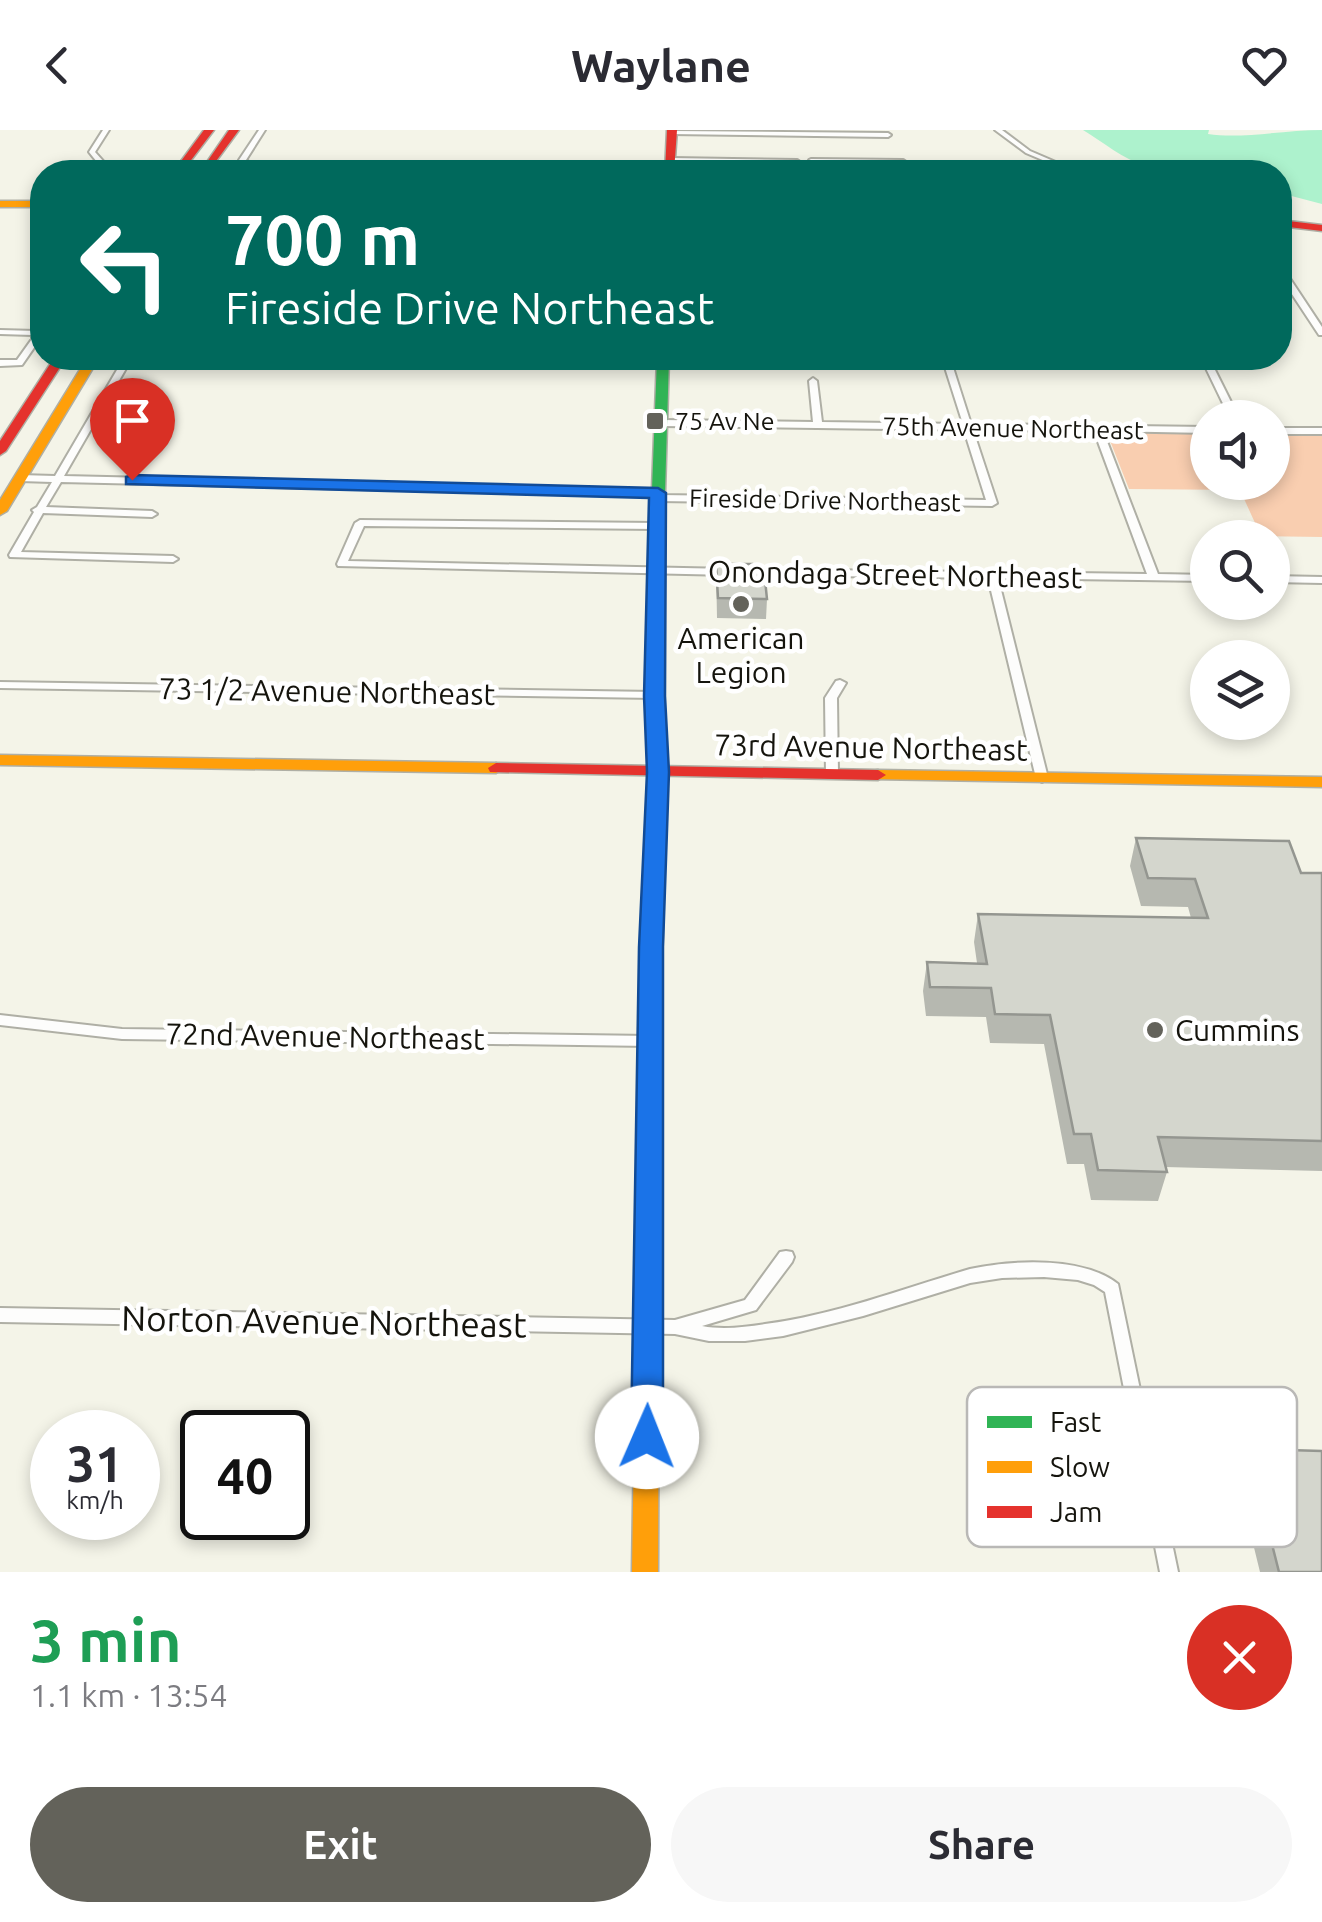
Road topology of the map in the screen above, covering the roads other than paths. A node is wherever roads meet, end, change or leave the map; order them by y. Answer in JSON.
{"nodes":[{"id":1,"x":106,"y":130,"type":"edge"},
{"id":2,"x":210,"y":130,"type":"edge"},
{"id":3,"x":234,"y":130,"type":"edge"},
{"id":4,"x":262,"y":130,"type":"edge"},
{"id":5,"x":998,"y":130,"type":"edge"},
{"id":6,"x":672,"y":131,"type":"edge"},
{"id":7,"x":888,"y":135,"type":"dead end"},
{"id":8,"x":99,"y":160,"type":"edge"},
{"id":9,"x":186,"y":160,"type":"edge"},
{"id":10,"x":213,"y":160,"type":"edge"},
{"id":11,"x":242,"y":160,"type":"edge"},
{"id":12,"x":670,"y":160,"type":"edge"},
{"id":13,"x":1047,"y":160,"type":"edge"},
{"id":14,"x":0,"y":204,"type":"edge"},
{"id":15,"x":30,"y":204,"type":"edge"},
{"id":16,"x":1292,"y":224,"type":"edge"},
{"id":17,"x":1322,"y":228,"type":"edge"},
{"id":18,"x":1292,"y":288,"type":"edge"},
{"id":19,"x":0,"y":332,"type":"edge"},
{"id":20,"x":30,"y":333,"type":"edge"},
{"id":21,"x":1322,"y":334,"type":"edge"},
{"id":22,"x":30,"y":347,"type":"edge"},
{"id":23,"x":0,"y":363,"type":"edge"},
{"id":24,"x":52,"y":370,"type":"edge"},
{"id":25,"x":86,"y":370,"type":"edge"},
{"id":26,"x":121,"y":370,"type":"edge"},
{"id":27,"x":663,"y":370,"type":"edge"},
{"id":28,"x":950,"y":370,"type":"edge"},
{"id":29,"x":1211,"y":370,"type":"edge"},
{"id":30,"x":813,"y":380,"type":"dead end"},
{"id":31,"x":1226,"y":400,"type":"edge"},
{"id":32,"x":661,"y":423,"type":"junction"},
{"id":33,"x":818,"y":426,"type":"junction"},
{"id":34,"x":968,"y":427,"type":"junction"},
{"id":35,"x":1098,"y":428,"type":"junction"},
{"id":36,"x":1190,"y":430,"type":"edge"},
{"id":37,"x":1290,"y":430,"type":"edge"},
{"id":38,"x":1322,"y":431,"type":"edge"},
{"id":39,"x":0,"y":451,"type":"edge"},
{"id":40,"x":20,"y":478,"type":"junction"},
{"id":41,"x":58,"y":479,"type":"junction"},
{"id":42,"x":658,"y":495,"type":"junction"},
{"id":43,"x":37,"y":510,"type":"junction"},
{"id":44,"x":0,"y":511,"type":"edge"},
{"id":45,"x":152,"y":514,"type":"dead end"},
{"id":46,"x":657,"y":526,"type":"junction"},
{"id":47,"x":173,"y":559,"type":"dead end"},
{"id":48,"x":656,"y":570,"type":"junction"},
{"id":49,"x":992,"y":576,"type":"junction"},
{"id":50,"x":1154,"y":578,"type":"junction"},
{"id":51,"x":1190,"y":578,"type":"edge"},
{"id":52,"x":1290,"y":579,"type":"edge"},
{"id":53,"x":1322,"y":580,"type":"edge"},
{"id":54,"x":840,"y":683,"type":"dead end"},
{"id":55,"x":0,"y":686,"type":"edge"},
{"id":56,"x":654,"y":696,"type":"junction"},
{"id":57,"x":0,"y":760,"type":"edge"},
{"id":58,"x":658,"y":772,"type":"junction"},
{"id":59,"x":832,"y":774,"type":"junction"},
{"id":60,"x":1042,"y":778,"type":"junction"},
{"id":61,"x":1322,"y":782,"type":"edge"},
{"id":62,"x":0,"y":1020,"type":"edge"},
{"id":63,"x":650,"y":1041,"type":"junction"},
{"id":64,"x":786,"y":1257,"type":"dead end"},
{"id":65,"x":0,"y":1315,"type":"edge"},
{"id":66,"x":675,"y":1327,"type":"junction"},
{"id":67,"x":649,"y":1328,"type":"junction"},
{"id":68,"x":1132,"y":1387,"type":"edge"},
{"id":69,"x":1164,"y":1547,"type":"edge"},
{"id":70,"x":645,"y":1572,"type":"edge"},
{"id":71,"x":1169,"y":1572,"type":"edge"}],
"edges":[{"from":1,"to":8,"type":"street"},
{"from":2,"to":9,"type":"main road"},
{"from":3,"to":10,"type":"main road"},
{"from":4,"to":11,"type":"street"},
{"from":5,"to":13,"type":"street"},
{"from":6,"to":7,"type":"street"},
{"from":6,"to":12,"type":"main road"},
{"from":14,"to":15,"type":"main road"},
{"from":16,"to":17,"type":"main road"},
{"from":18,"to":21,"type":"street"},
{"from":19,"to":20,"type":"street"},
{"from":22,"to":23,"type":"street"},
{"from":24,"to":39,"type":"main road"},
{"from":25,"to":40,"type":"main road"},
{"from":26,"to":41,"type":"street"},
{"from":27,"to":32,"type":"main road"},
{"from":28,"to":34,"type":"street"},
{"from":29,"to":31,"type":"street"},
{"from":30,"to":33,"type":"street"},
{"from":32,"to":33,"type":"street","name":"75th Avenue Northeast"},
{"from":32,"to":42,"type":"main road"},
{"from":33,"to":34,"type":"street","name":"75th Avenue Northeast"},
{"from":34,"to":35,"type":"street","name":"75th Avenue Northeast"},
{"from":34,"to":42,"type":"street","name":"Fireside Drive Northeast"},
{"from":35,"to":36,"type":"street","name":"75th Avenue Northeast"},
{"from":35,"to":50,"type":"street"},
{"from":37,"to":38,"type":"street"},
{"from":40,"to":41,"type":"street","name":"Fireside Drive Northeast"},
{"from":40,"to":44,"type":"main road"},
{"from":41,"to":42,"type":"street","name":"Fireside Drive Northeast"},
{"from":41,"to":43,"type":"street"},
{"from":42,"to":46,"type":"main road"},
{"from":43,"to":45,"type":"street"},
{"from":43,"to":47,"type":"street"},
{"from":46,"to":48,"type":"main road"},
{"from":46,"to":48,"type":"street","name":"Onondaga Street Northeast"},
{"from":48,"to":49,"type":"street","name":"Onondaga Street Northeast"},
{"from":48,"to":56,"type":"main road"},
{"from":49,"to":50,"type":"street","name":"Onondaga Street Northeast"},
{"from":49,"to":60,"type":"street"},
{"from":50,"to":51,"type":"street","name":"Onondaga Street Northeast"},
{"from":52,"to":53,"type":"street"},
{"from":54,"to":59,"type":"street"},
{"from":55,"to":56,"type":"street","name":"73 1/2 Avenue Northeast"},
{"from":56,"to":58,"type":"main road"},
{"from":57,"to":58,"type":"main road","name":"73rd Avenue Northeast"},
{"from":58,"to":59,"type":"main road","name":"73rd Avenue Northeast"},
{"from":58,"to":63,"type":"main road"},
{"from":59,"to":60,"type":"main road","name":"73rd Avenue Northeast"},
{"from":60,"to":61,"type":"main road","name":"73rd Avenue Northeast"},
{"from":62,"to":63,"type":"street","name":"72nd Avenue Northeast"},
{"from":63,"to":67,"type":"main road"},
{"from":64,"to":66,"type":"street"},
{"from":65,"to":67,"type":"street","name":"Norton Avenue Northeast"},
{"from":66,"to":67,"type":"street","name":"Norton Avenue Northeast"},
{"from":66,"to":68,"type":"street"},
{"from":67,"to":70,"type":"main road"},
{"from":69,"to":71,"type":"street"}]}
